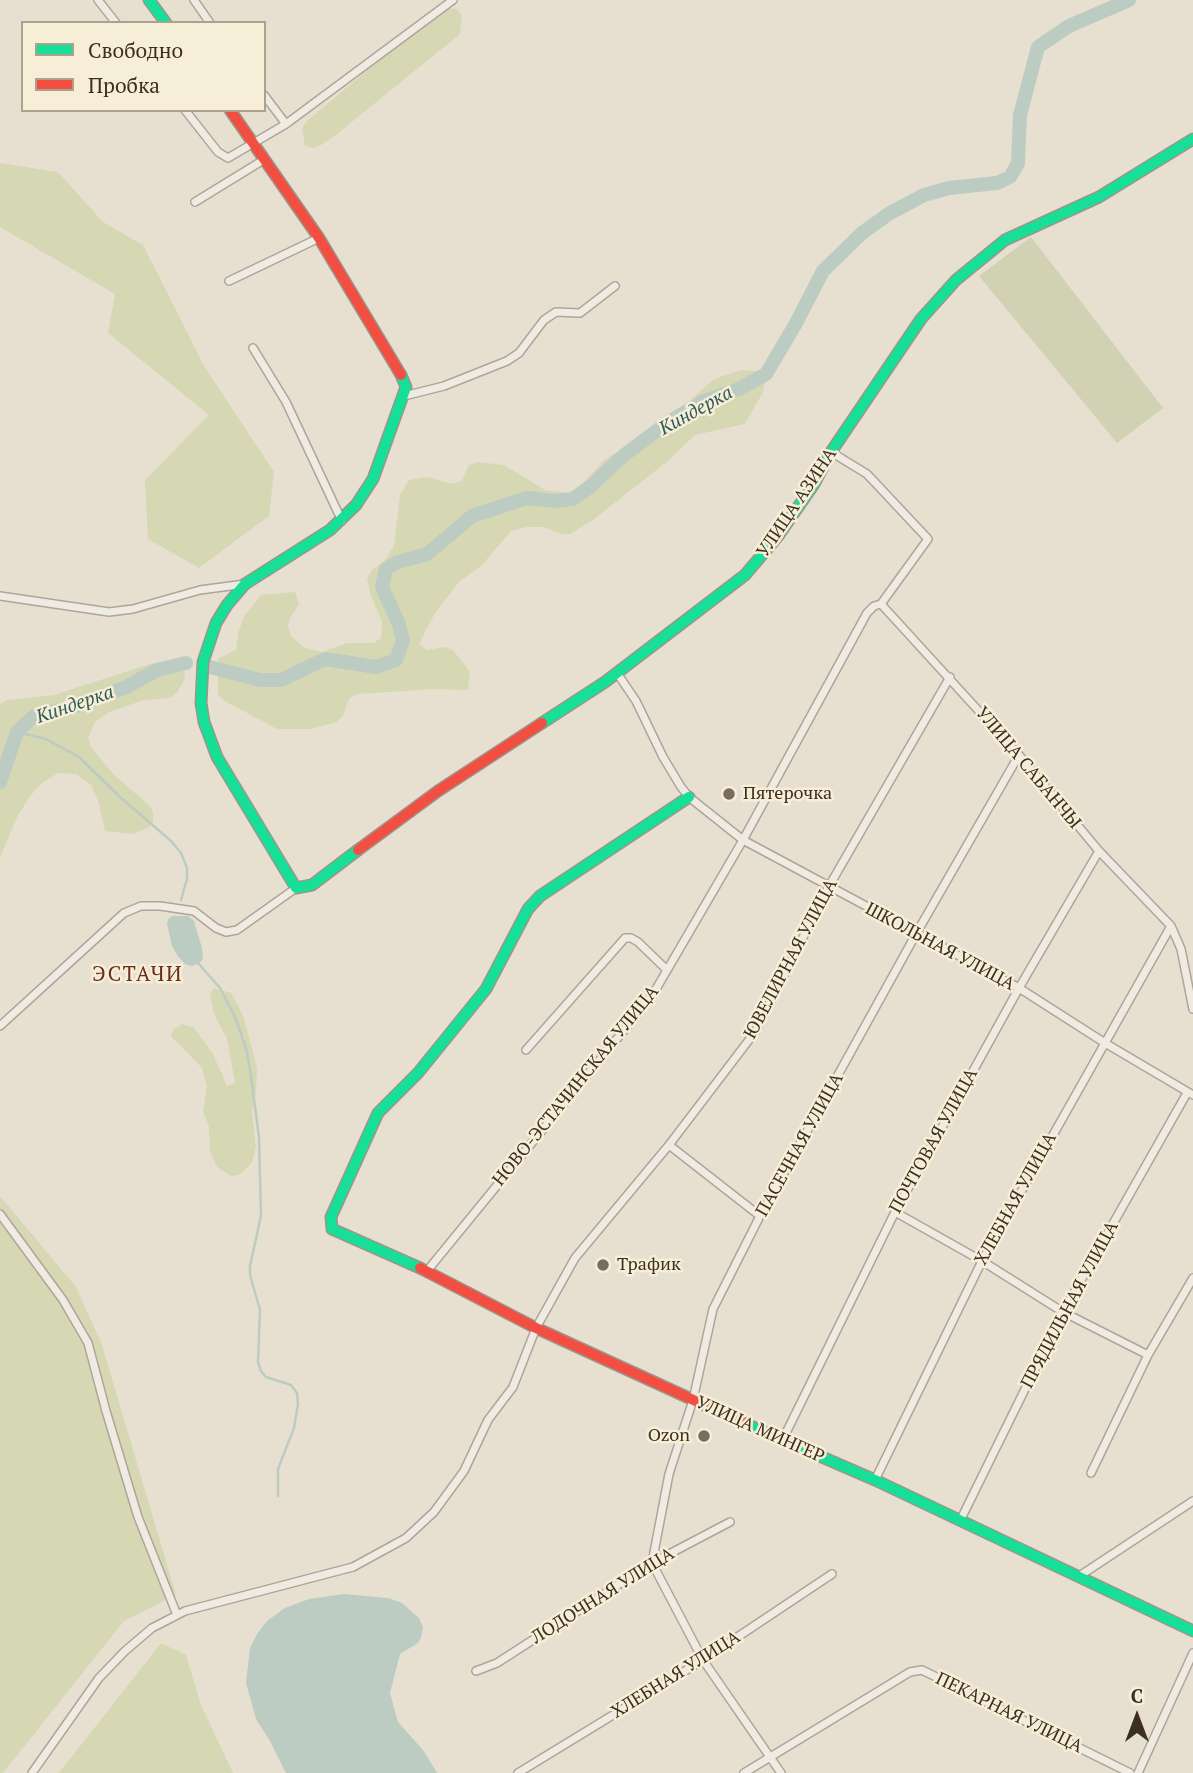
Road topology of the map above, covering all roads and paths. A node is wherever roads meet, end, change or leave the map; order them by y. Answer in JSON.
{"nodes":[{"id":1,"x":99,"y":0,"type":"edge"},
{"id":2,"x":149,"y":0,"type":"edge"},
{"id":3,"x":194,"y":0,"type":"edge"},
{"id":4,"x":453,"y":0,"type":"edge"},
{"id":5,"x":115,"y":21,"type":"edge"},
{"id":6,"x":165,"y":21,"type":"edge"},
{"id":7,"x":210,"y":21,"type":"edge"},
{"id":8,"x":266,"y":98,"type":"edge"},
{"id":9,"x":187,"y":112,"type":"edge"},
{"id":10,"x":232,"y":112,"type":"edge"},
{"id":11,"x":286,"y":124,"type":"junction"},
{"id":12,"x":1193,"y":139,"type":"edge"},
{"id":13,"x":254,"y":142,"type":"junction"},
{"id":14,"x":265,"y":159,"type":"junction"},
{"id":15,"x":195,"y":202,"type":"dead end"},
{"id":16,"x":319,"y":238,"type":"junction"},
{"id":17,"x":229,"y":281,"type":"dead end"},
{"id":18,"x":615,"y":286,"type":"dead end"},
{"id":19,"x":253,"y":348,"type":"dead end"},
{"id":20,"x":404,"y":396,"type":"junction"},
{"id":21,"x":831,"y":452,"type":"junction"},
{"id":22,"x":342,"y":521,"type":"junction"},
{"id":23,"x":245,"y":584,"type":"junction"},
{"id":24,"x":0,"y":596,"type":"edge"},
{"id":25,"x":881,"y":604,"type":"junction"},
{"id":26,"x":617,"y":673,"type":"junction"},
{"id":27,"x":950,"y":677,"type":"junction"},
{"id":28,"x":1019,"y":755,"type":"junction"},
{"id":29,"x":689,"y":797,"type":"junction"},
{"id":30,"x":743,"y":840,"type":"junction"},
{"id":31,"x":1099,"y":851,"type":"junction"},
{"id":32,"x":296,"y":888,"type":"junction"},
{"id":33,"x":828,"y":888,"type":"junction"},
{"id":34,"x":1171,"y":926,"type":"junction"},
{"id":35,"x":916,"y":934,"type":"junction"},
{"id":36,"x":667,"y":970,"type":"junction"},
{"id":37,"x":1019,"y":988,"type":"junction"},
{"id":38,"x":1193,"y":1009,"type":"edge"},
{"id":39,"x":0,"y":1026,"type":"edge"},
{"id":40,"x":1105,"y":1043,"type":"junction"},
{"id":41,"x":526,"y":1050,"type":"dead end"},
{"id":42,"x":1190,"y":1094,"type":"edge"},
{"id":43,"x":669,"y":1145,"type":"junction"},
{"id":44,"x":895,"y":1212,"type":"junction"},
{"id":45,"x":0,"y":1214,"type":"edge"},
{"id":46,"x":760,"y":1216,"type":"junction"},
{"id":47,"x":982,"y":1261,"type":"junction"},
{"id":48,"x":427,"y":1271,"type":"junction"},
{"id":49,"x":1193,"y":1278,"type":"edge"},
{"id":50,"x":1063,"y":1312,"type":"junction"},
{"id":51,"x":536,"y":1328,"type":"junction"},
{"id":52,"x":1148,"y":1354,"type":"junction"},
{"id":53,"x":693,"y":1400,"type":"junction"},
{"id":54,"x":783,"y":1439,"type":"junction"},
{"id":55,"x":1091,"y":1473,"type":"dead end"},
{"id":56,"x":875,"y":1480,"type":"junction"},
{"id":57,"x":1193,"y":1501,"type":"edge"},
{"id":58,"x":961,"y":1521,"type":"junction"},
{"id":59,"x":730,"y":1522,"type":"dead end"},
{"id":60,"x":653,"y":1563,"type":"junction"},
{"id":61,"x":832,"y":1574,"type":"dead end"},
{"id":62,"x":1078,"y":1577,"type":"junction"},
{"id":63,"x":177,"y":1615,"type":"junction"},
{"id":64,"x":1193,"y":1631,"type":"edge"},
{"id":65,"x":1193,"y":1653,"type":"edge"},
{"id":66,"x":703,"y":1660,"type":"junction"},
{"id":67,"x":476,"y":1671,"type":"dead end"},
{"id":68,"x":771,"y":1755,"type":"junction"},
{"id":69,"x":32,"y":1773,"type":"edge"},
{"id":70,"x":518,"y":1773,"type":"edge"},
{"id":71,"x":744,"y":1773,"type":"edge"},
{"id":72,"x":781,"y":1773,"type":"edge"},
{"id":73,"x":1130,"y":1773,"type":"edge"},
{"id":74,"x":1138,"y":1773,"type":"edge"}],
"edges":[{"from":1,"to":5,"type":"street"},
{"from":2,"to":6,"type":"street"},
{"from":3,"to":7,"type":"street"},
{"from":4,"to":11,"type":"street"},
{"from":8,"to":11,"type":"street"},
{"from":9,"to":13,"type":"street"},
{"from":10,"to":13,"type":"street"},
{"from":11,"to":13,"type":"street"},
{"from":12,"to":21,"type":"street","name":"УЛИЦА АЗИНА"},
{"from":13,"to":14,"type":"street"},
{"from":14,"to":15,"type":"street"},
{"from":14,"to":16,"type":"street"},
{"from":16,"to":17,"type":"street"},
{"from":16,"to":20,"type":"street"},
{"from":18,"to":20,"type":"street"},
{"from":19,"to":22,"type":"street"},
{"from":20,"to":22,"type":"street"},
{"from":21,"to":25,"type":"street"},
{"from":21,"to":26,"type":"street","name":"УЛИЦА АЗИНА"},
{"from":22,"to":23,"type":"street"},
{"from":23,"to":24,"type":"street"},
{"from":23,"to":32,"type":"street"},
{"from":25,"to":27,"type":"street","name":"УЛИЦА САБАНЧЫ"},
{"from":25,"to":30,"type":"street","name":"НОВО-ЭСТАЧИНСКАЯ УЛИЦА"},
{"from":26,"to":29,"type":"street","name":"ШКОЛЬНАЯ УЛИЦА"},
{"from":26,"to":32,"type":"street","name":"УЛИЦА АЗИНА"},
{"from":27,"to":28,"type":"street","name":"УЛИЦА САБАНЧЫ"},
{"from":27,"to":33,"type":"street","name":"ЮВЕЛИРНАЯ УЛИЦА"},
{"from":28,"to":31,"type":"street","name":"УЛИЦА САБАНЧЫ"},
{"from":28,"to":35,"type":"street","name":"ПАСЕЧНАЯ УЛИЦА"},
{"from":29,"to":30,"type":"street","name":"ШКОЛЬНАЯ УЛИЦА"},
{"from":29,"to":48,"type":"street","name":"УЛИЦА МИНГЕР"},
{"from":30,"to":33,"type":"street","name":"ШКОЛЬНАЯ УЛИЦА"},
{"from":30,"to":36,"type":"street","name":"НОВО-ЭСТАЧИНСКАЯ УЛИЦА"},
{"from":31,"to":34,"type":"street","name":"УЛИЦА САБАНЧЫ"},
{"from":31,"to":37,"type":"street","name":"ПОЧТОВАЯ УЛИЦА"},
{"from":32,"to":39,"type":"street"},
{"from":33,"to":35,"type":"street","name":"ШКОЛЬНАЯ УЛИЦА"},
{"from":33,"to":43,"type":"street","name":"ЮВЕЛИРНАЯ УЛИЦА"},
{"from":34,"to":38,"type":"street","name":"УЛИЦА САБАНЧЫ"},
{"from":34,"to":40,"type":"street","name":"ХЛЕБНАЯ УЛИЦА"},
{"from":35,"to":37,"type":"street","name":"ШКОЛЬНАЯ УЛИЦА"},
{"from":35,"to":46,"type":"street","name":"ПАСЕЧНАЯ УЛИЦА"},
{"from":36,"to":41,"type":"street"},
{"from":36,"to":48,"type":"street","name":"НОВО-ЭСТАЧИНСКАЯ УЛИЦА"},
{"from":37,"to":40,"type":"street","name":"ШКОЛЬНАЯ УЛИЦА"},
{"from":37,"to":44,"type":"street","name":"ПОЧТОВАЯ УЛИЦА"},
{"from":40,"to":42,"type":"street","name":"ШКОЛЬНАЯ УЛИЦА"},
{"from":40,"to":47,"type":"street","name":"ХЛЕБНАЯ УЛИЦА"},
{"from":42,"to":50,"type":"street","name":"ПРЯДИЛЬНАЯ УЛИЦА"},
{"from":43,"to":46,"type":"street"},
{"from":43,"to":51,"type":"street","name":"ЮВЕЛИРНАЯ УЛИЦА"},
{"from":44,"to":47,"type":"street"},
{"from":44,"to":54,"type":"street","name":"ПОЧТОВАЯ УЛИЦА"},
{"from":45,"to":63,"type":"street"},
{"from":46,"to":53,"type":"street","name":"ПАСЕЧНАЯ УЛИЦА"},
{"from":47,"to":50,"type":"street"},
{"from":47,"to":56,"type":"street","name":"ХЛЕБНАЯ УЛИЦА"},
{"from":48,"to":51,"type":"street","name":"УЛИЦА МИНГЕР"},
{"from":49,"to":52,"type":"street"},
{"from":50,"to":52,"type":"street"},
{"from":50,"to":58,"type":"street","name":"ПРЯДИЛЬНАЯ УЛИЦА"},
{"from":51,"to":53,"type":"street","name":"УЛИЦА МИНГЕР"},
{"from":51,"to":63,"type":"street","name":"ЮВЕЛИРНАЯ УЛИЦА"},
{"from":52,"to":55,"type":"street"},
{"from":53,"to":54,"type":"street","name":"УЛИЦА МИНГЕР"},
{"from":53,"to":60,"type":"street","name":"ПАСЕЧНАЯ УЛИЦА"},
{"from":54,"to":56,"type":"street","name":"УЛИЦА МИНГЕР"},
{"from":56,"to":58,"type":"street","name":"УЛИЦА МИНГЕР"},
{"from":57,"to":62,"type":"street"},
{"from":58,"to":62,"type":"street","name":"УЛИЦА МИНГЕР"},
{"from":59,"to":60,"type":"street","name":"ЛОДОЧНАЯ УЛИЦА"},
{"from":60,"to":66,"type":"street"},
{"from":60,"to":67,"type":"street","name":"ЛОДОЧНАЯ УЛИЦА"},
{"from":61,"to":66,"type":"street","name":"ХЛЕБНАЯ УЛИЦА"},
{"from":62,"to":64,"type":"street","name":"УЛИЦА МИНГЕР"},
{"from":63,"to":69,"type":"street","name":"ЮВЕЛИРНАЯ УЛИЦА"},
{"from":65,"to":74,"type":"street"},
{"from":66,"to":68,"type":"street"},
{"from":66,"to":70,"type":"street","name":"ХЛЕБНАЯ УЛИЦА"},
{"from":68,"to":71,"type":"street","name":"ПЕКАРНАЯ УЛИЦА"},
{"from":68,"to":72,"type":"street"},
{"from":68,"to":73,"type":"street","name":"ПЕКАРНАЯ УЛИЦА"}]}
